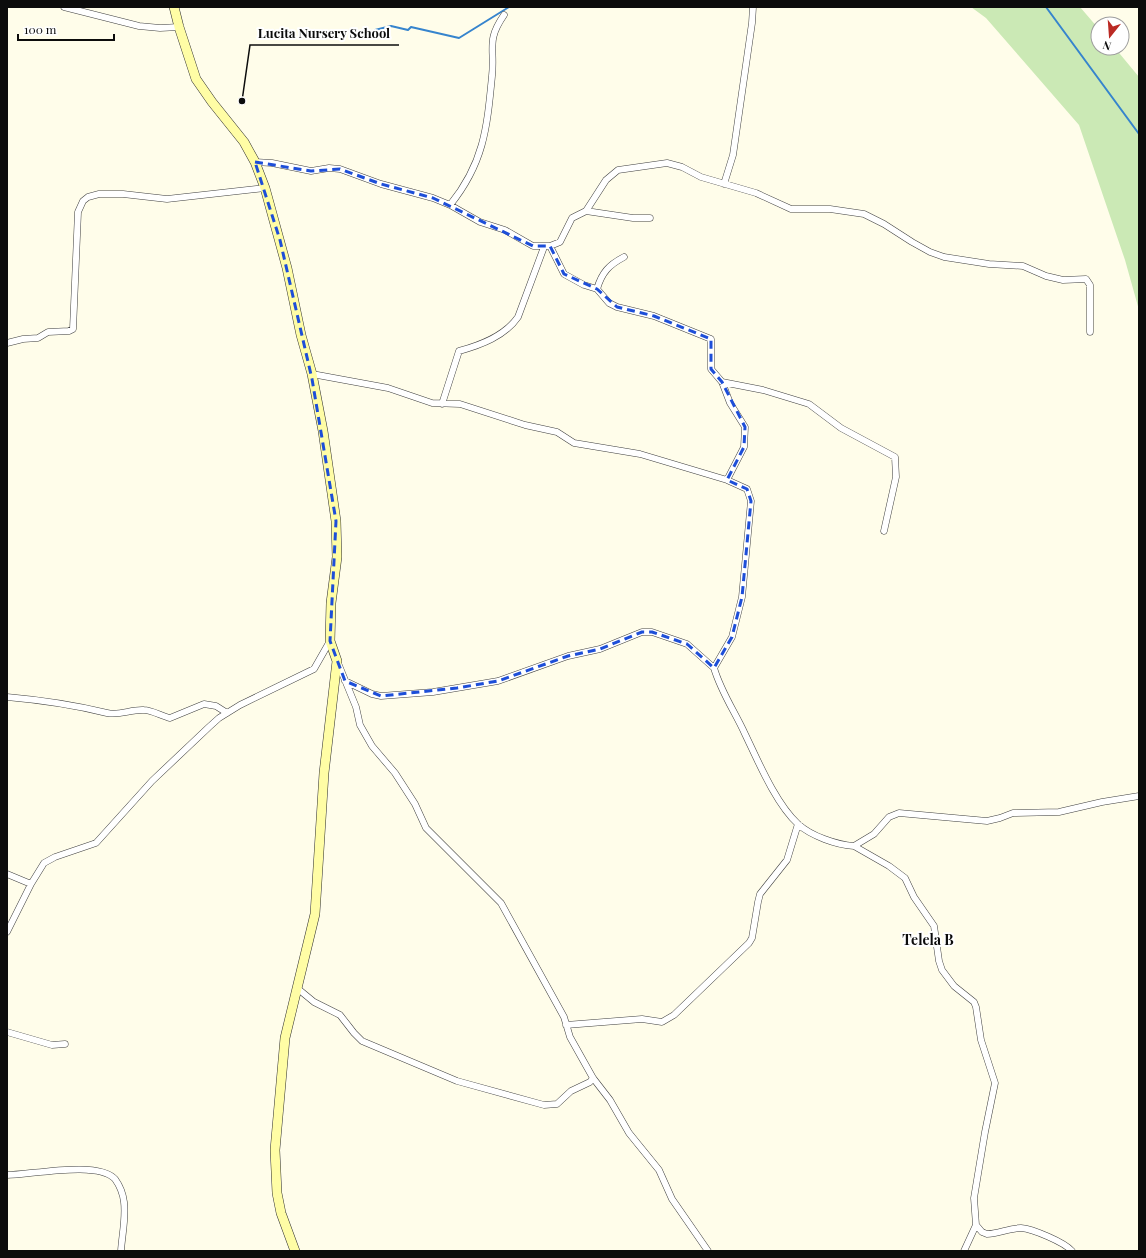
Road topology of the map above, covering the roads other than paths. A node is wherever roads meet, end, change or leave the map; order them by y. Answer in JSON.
{"nodes":[{"id":1,"x":64,"y":7,"type":"edge"},
{"id":2,"x":174,"y":7,"type":"edge"},
{"id":3,"x":753,"y":7,"type":"edge"},
{"id":4,"x":504,"y":15,"type":"dead end"},
{"id":5,"x":179,"y":27,"type":"junction"},
{"id":6,"x":255,"y":162,"type":"junction"},
{"id":7,"x":724,"y":184,"type":"junction"},
{"id":8,"x":265,"y":188,"type":"junction"},
{"id":9,"x":450,"y":205,"type":"junction"},
{"id":10,"x":586,"y":211,"type":"junction"},
{"id":11,"x":650,"y":218,"type":"dead end"},
{"id":12,"x":547,"y":247,"type":"junction"},
{"id":13,"x":624,"y":257,"type":"dead end"},
{"id":14,"x":597,"y":289,"type":"junction"},
{"id":15,"x":1090,"y":332,"type":"dead end"},
{"id":16,"x":7,"y":343,"type":"edge"},
{"id":17,"x":312,"y":374,"type":"junction"},
{"id":18,"x":722,"y":382,"type":"junction"},
{"id":19,"x":442,"y":404,"type":"junction"},
{"id":20,"x":727,"y":480,"type":"junction"},
{"id":21,"x":884,"y":531,"type":"dead end"},
{"id":22,"x":330,"y":641,"type":"junction"},
{"id":23,"x":338,"y":661,"type":"junction"},
{"id":24,"x":714,"y":668,"type":"junction"},
{"id":25,"x":345,"y":681,"type":"junction"},
{"id":26,"x":7,"y":697,"type":"edge"},
{"id":27,"x":228,"y":713,"type":"junction"},
{"id":28,"x":1139,"y":796,"type":"edge"},
{"id":29,"x":798,"y":824,"type":"junction"},
{"id":30,"x":854,"y":846,"type":"junction"},
{"id":31,"x":7,"y":874,"type":"edge"},
{"id":32,"x":31,"y":884,"type":"junction"},
{"id":33,"x":7,"y":932,"type":"edge"},
{"id":34,"x":296,"y":988,"type":"junction"},
{"id":35,"x":566,"y":1025,"type":"junction"},
{"id":36,"x":7,"y":1032,"type":"edge"},
{"id":37,"x":66,"y":1044,"type":"dead end"},
{"id":38,"x":593,"y":1078,"type":"junction"},
{"id":39,"x":7,"y":1175,"type":"edge"},
{"id":40,"x":976,"y":1226,"type":"junction"},
{"id":41,"x":121,"y":1251,"type":"edge"},
{"id":42,"x":295,"y":1251,"type":"edge"},
{"id":43,"x":708,"y":1251,"type":"edge"},
{"id":44,"x":964,"y":1251,"type":"edge"},
{"id":45,"x":1072,"y":1251,"type":"edge"}],
"edges":[{"from":1,"to":5,"type":"street"},
{"from":2,"to":5,"type":"street"},
{"from":3,"to":7,"type":"street"},
{"from":4,"to":9,"type":"street"},
{"from":5,"to":6,"type":"street"},
{"from":6,"to":8,"type":"street"},
{"from":6,"to":9,"type":"street"},
{"from":7,"to":10,"type":"street"},
{"from":7,"to":15,"type":"street"},
{"from":8,"to":16,"type":"street"},
{"from":8,"to":17,"type":"street"},
{"from":9,"to":12,"type":"street"},
{"from":10,"to":11,"type":"street"},
{"from":10,"to":12,"type":"street"},
{"from":12,"to":14,"type":"street"},
{"from":12,"to":19,"type":"street"},
{"from":13,"to":14,"type":"street"},
{"from":14,"to":18,"type":"street"},
{"from":17,"to":19,"type":"street"},
{"from":17,"to":22,"type":"street"},
{"from":18,"to":20,"type":"street"},
{"from":18,"to":21,"type":"street"},
{"from":19,"to":20,"type":"street"},
{"from":20,"to":24,"type":"street"},
{"from":22,"to":23,"type":"street"},
{"from":22,"to":27,"type":"street"},
{"from":23,"to":25,"type":"street"},
{"from":23,"to":34,"type":"street"},
{"from":24,"to":25,"type":"street"},
{"from":24,"to":29,"type":"street"},
{"from":25,"to":35,"type":"street"},
{"from":26,"to":27,"type":"street"},
{"from":27,"to":32,"type":"street"},
{"from":28,"to":30,"type":"street"},
{"from":29,"to":30,"type":"street"},
{"from":29,"to":35,"type":"street"},
{"from":30,"to":40,"type":"street"},
{"from":31,"to":32,"type":"street"},
{"from":32,"to":33,"type":"street"},
{"from":34,"to":38,"type":"street"},
{"from":34,"to":42,"type":"street"},
{"from":35,"to":38,"type":"street"},
{"from":36,"to":37,"type":"street"},
{"from":38,"to":43,"type":"street"},
{"from":39,"to":41,"type":"street"},
{"from":40,"to":44,"type":"street"},
{"from":40,"to":45,"type":"street"}]}
